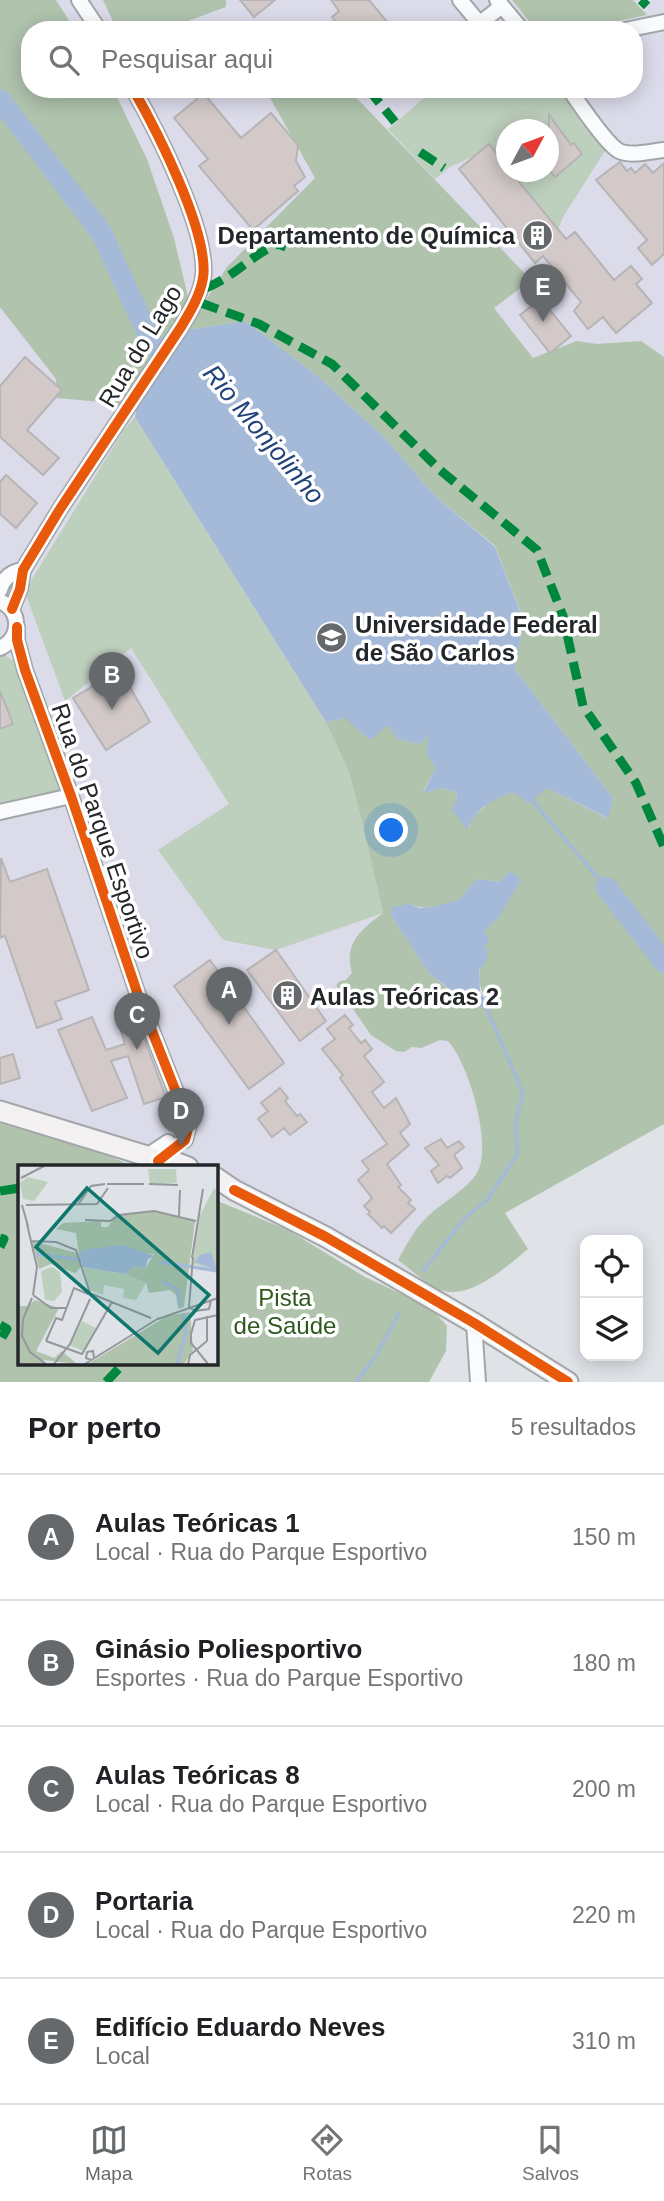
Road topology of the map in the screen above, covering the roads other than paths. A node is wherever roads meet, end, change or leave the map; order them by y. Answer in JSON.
{"nodes":[{"id":1,"x":79,"y":0,"type":"edge"},
{"id":2,"x":460,"y":0,"type":"edge"},
{"id":3,"x":500,"y":3,"type":"edge"},
{"id":4,"x":93,"y":21,"type":"edge"},
{"id":5,"x":477,"y":21,"type":"edge"},
{"id":6,"x":486,"y":21,"type":"edge"},
{"id":7,"x":515,"y":21,"type":"edge"},
{"id":8,"x":664,"y":22,"type":"edge"},
{"id":9,"x":643,"y":26,"type":"edge"},
{"id":10,"x":138,"y":98,"type":"edge"},
{"id":11,"x":576,"y":98,"type":"edge"},
{"id":12,"x":664,"y":150,"type":"edge"},
{"id":13,"x":23,"y":570,"type":"junction"},
{"id":14,"x":0,"y":590,"type":"edge"},
{"id":15,"x":6,"y":605,"type":"edge"},
{"id":16,"x":17,"y":627,"type":"junction"},
{"id":17,"x":0,"y":650,"type":"edge"},
{"id":18,"x":25,"y":670,"type":"junction"},
{"id":19,"x":71,"y":796,"type":"junction"},
{"id":20,"x":0,"y":812,"type":"edge"},
{"id":21,"x":0,"y":1111,"type":"edge"},
{"id":22,"x":157,"y":1161,"type":"edge"},
{"id":23,"x":183,"y":1165,"type":"edge"},
{"id":24,"x":225,"y":1188,"type":"edge"},
{"id":25,"x":474,"y":1322,"type":"junction"},
{"id":26,"x":478,"y":1382,"type":"edge"},
{"id":27,"x":568,"y":1382,"type":"edge"}],
"edges":[{"from":1,"to":4,"type":"street"},
{"from":2,"to":5,"type":"street"},
{"from":3,"to":6,"type":"street"},
{"from":3,"to":7,"type":"street"},
{"from":8,"to":9,"type":"street"},
{"from":10,"to":13,"type":"street","name":"Rua do Lago"},
{"from":11,"to":12,"type":"street"},
{"from":13,"to":14,"type":"street"},
{"from":13,"to":15,"type":"street","name":"Rua do Lago"},
{"from":15,"to":16,"type":"street","name":"Rua do Parque Esportivo"},
{"from":16,"to":17,"type":"street"},
{"from":16,"to":18,"type":"street","name":"Rua do Parque Esportivo"},
{"from":17,"to":18,"type":"street"},
{"from":18,"to":19,"type":"street","name":"Rua do Parque Esportivo"},
{"from":19,"to":20,"type":"street"},
{"from":19,"to":22,"type":"street","name":"Rua do Parque Esportivo"},
{"from":21,"to":22,"type":"main road"},
{"from":22,"to":23,"type":"main road"},
{"from":24,"to":25,"type":"main road"},
{"from":25,"to":26,"type":"street"},
{"from":25,"to":27,"type":"main road"}]}
